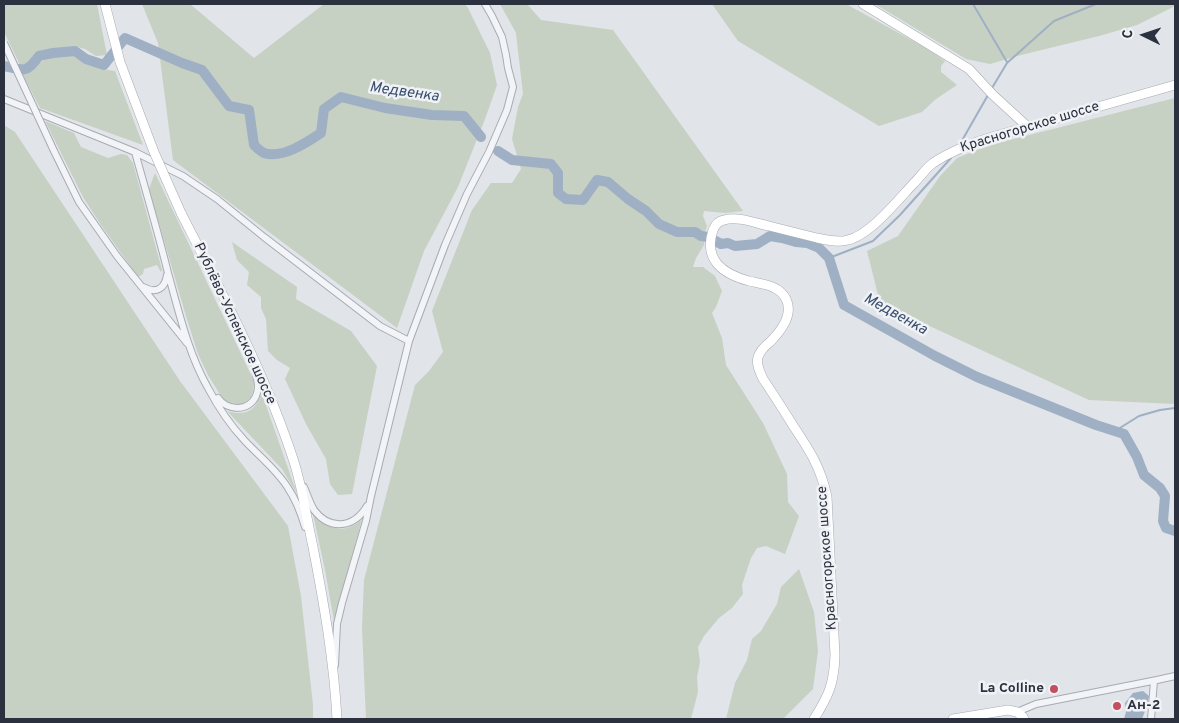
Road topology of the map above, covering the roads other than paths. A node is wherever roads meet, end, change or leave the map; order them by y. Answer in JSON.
{"nodes":[{"id":1,"x":105,"y":4,"type":"edge"},
{"id":2,"x":485,"y":4,"type":"edge"},
{"id":3,"x":863,"y":4,"type":"edge"},
{"id":4,"x":4,"y":43,"type":"edge"},
{"id":5,"x":1175,"y":85,"type":"edge"},
{"id":6,"x":4,"y":100,"type":"edge"},
{"id":7,"x":1028,"y":127,"type":"junction"},
{"id":8,"x":135,"y":152,"type":"junction"},
{"id":9,"x":167,"y":268,"type":"junction"},
{"id":10,"x":140,"y":285,"type":"junction"},
{"id":11,"x":242,"y":335,"type":"junction"},
{"id":12,"x":408,"y":341,"type":"junction"},
{"id":13,"x":190,"y":348,"type":"junction"},
{"id":14,"x":199,"y":370,"type":"junction"},
{"id":15,"x":296,"y":468,"type":"junction"},
{"id":16,"x":370,"y":500,"type":"junction"},
{"id":17,"x":316,"y":563,"type":"junction"},
{"id":18,"x":1175,"y":676,"type":"edge"},
{"id":19,"x":1154,"y":681,"type":"junction"},
{"id":20,"x":335,"y":684,"type":"junction"},
{"id":21,"x":1017,"y":712,"type":"junction"},
{"id":22,"x":337,"y":719,"type":"edge"},
{"id":23,"x":814,"y":719,"type":"edge"},
{"id":24,"x":953,"y":719,"type":"edge"},
{"id":25,"x":1024,"y":719,"type":"edge"},
{"id":26,"x":1151,"y":719,"type":"edge"}],
"edges":[{"from":1,"to":11,"type":"main road","name":"Рублёво-Успенское шоссе","bridge":true},
{"from":2,"to":12,"type":"street","name":"Рублёво-Успенское шоссе"},
{"from":3,"to":7,"type":"main road"},
{"from":4,"to":10,"type":"street","bridge":true},
{"from":5,"to":7,"type":"main road","name":"Красногорское шоссе"},
{"from":6,"to":8,"type":"street"},
{"from":7,"to":23,"type":"main road","name":"Красногорское шоссе"},
{"from":8,"to":9,"type":"street"},
{"from":8,"to":12,"type":"street"},
{"from":9,"to":10,"type":"street"},
{"from":9,"to":13,"type":"street"},
{"from":10,"to":13,"type":"street"},
{"from":11,"to":14,"type":"street"},
{"from":11,"to":15,"type":"main road","name":"Рублёво-Успенское шоссе"},
{"from":12,"to":16,"type":"street","name":"Рублёво-Успенское шоссе"},
{"from":13,"to":14,"type":"street"},
{"from":14,"to":17,"type":"street"},
{"from":15,"to":16,"type":"street"},
{"from":15,"to":17,"type":"main road","name":"Рублёво-Успенское шоссе"},
{"from":16,"to":20,"type":"street","name":"Рублёво-Успенское шоссе"},
{"from":17,"to":20,"type":"main road","name":"Рублёво-Успенское шоссе"},
{"from":18,"to":19,"type":"street"},
{"from":19,"to":21,"type":"street"},
{"from":19,"to":26,"type":"street"},
{"from":20,"to":22,"type":"main road","name":"Рублёво-Успенское шоссе"},
{"from":21,"to":24,"type":"main road"},
{"from":21,"to":25,"type":"main road"}]}
